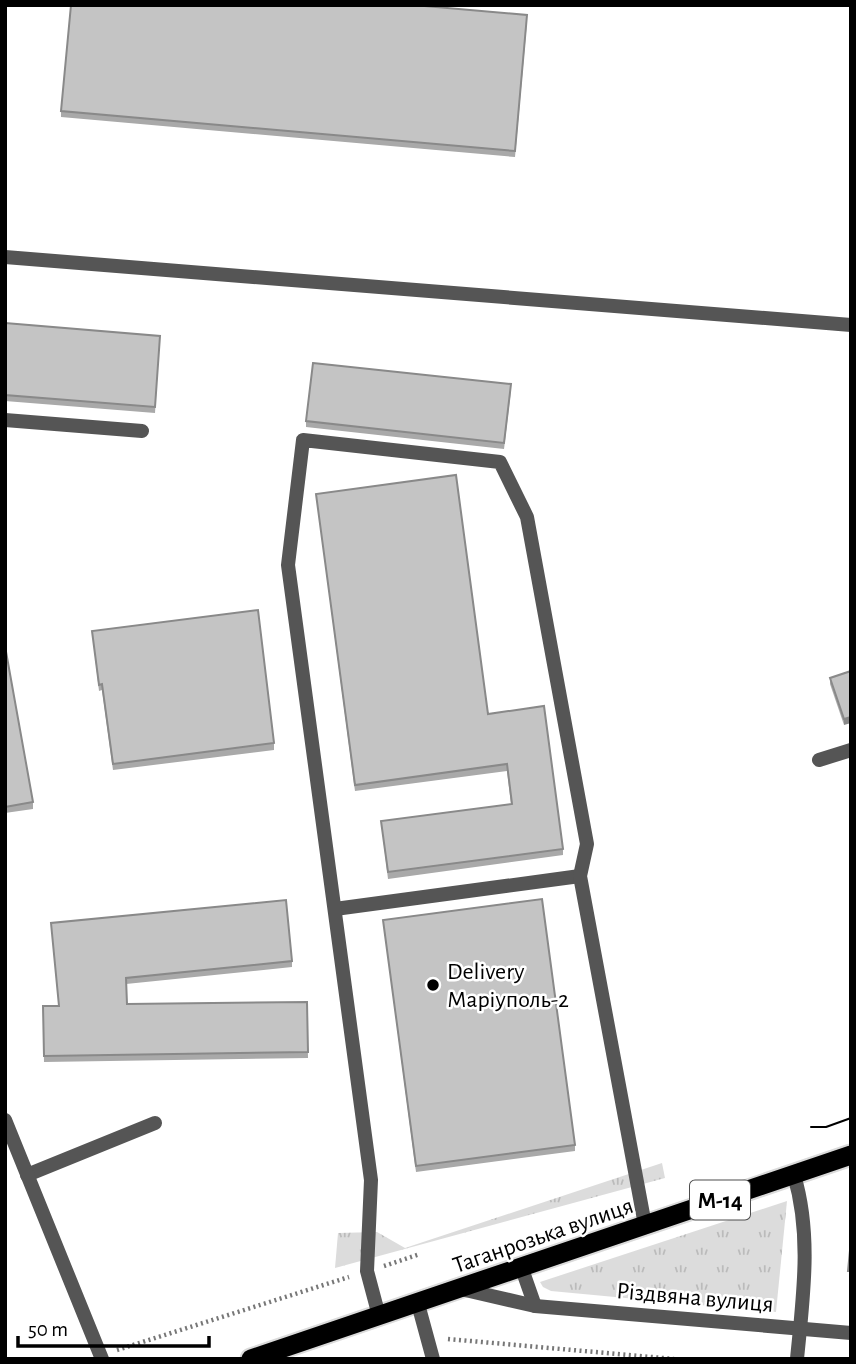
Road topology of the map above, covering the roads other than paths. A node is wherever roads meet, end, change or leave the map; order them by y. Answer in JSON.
{"nodes":[{"id":1,"x":5,"y":257,"type":"edge"},
{"id":2,"x":851,"y":325,"type":"edge"},
{"id":3,"x":5,"y":420,"type":"edge"},
{"id":4,"x":142,"y":431,"type":"dead end"},
{"id":5,"x":851,"y":750,"type":"edge"},
{"id":6,"x":820,"y":760,"type":"dead end"},
{"id":7,"x":580,"y":876,"type":"junction"},
{"id":8,"x":335,"y":909,"type":"junction"},
{"id":9,"x":5,"y":1120,"type":"edge"},
{"id":10,"x":155,"y":1123,"type":"dead end"},
{"id":11,"x":851,"y":1156,"type":"edge"},
{"id":12,"x":27,"y":1175,"type":"junction"},
{"id":13,"x":794,"y":1175,"type":"junction"},
{"id":14,"x":645,"y":1225,"type":"junction"},
{"id":15,"x":522,"y":1269,"type":"junction"},
{"id":16,"x":461,"y":1289,"type":"junction"},
{"id":17,"x":418,"y":1304,"type":"junction"},
{"id":18,"x":535,"y":1306,"type":"junction"},
{"id":19,"x":379,"y":1316,"type":"junction"},
{"id":20,"x":800,"y":1329,"type":"junction"},
{"id":21,"x":851,"y":1333,"type":"edge"},
{"id":22,"x":102,"y":1357,"type":"edge"},
{"id":23,"x":251,"y":1359,"type":"edge"},
{"id":24,"x":433,"y":1359,"type":"edge"},
{"id":25,"x":797,"y":1359,"type":"edge"}],
"edges":[{"from":1,"to":2,"type":"street"},
{"from":3,"to":4,"type":"street"},
{"from":5,"to":6,"type":"street"},
{"from":7,"to":8,"type":"street"},
{"from":7,"to":8,"type":"street"},
{"from":7,"to":14,"type":"street"},
{"from":8,"to":19,"type":"street"},
{"from":9,"to":12,"type":"street"},
{"from":10,"to":12,"type":"street"},
{"from":11,"to":13,"type":"highway","name":"Таганрозька вулиця","number":"М-14"},
{"from":12,"to":22,"type":"street"},
{"from":13,"to":14,"type":"highway","name":"Таганрозька вулиця","number":"М-14"},
{"from":13,"to":20,"type":"street"},
{"from":14,"to":15,"type":"highway","name":"Таганрозька вулиця","number":"М-14"},
{"from":15,"to":16,"type":"highway","name":"Таганрозька вулиця","number":"М-14"},
{"from":15,"to":18,"type":"street"},
{"from":16,"to":17,"type":"highway","name":"Таганрозька вулиця","number":"М-14"},
{"from":16,"to":18,"type":"street","name":"Різдвяна вулиця"},
{"from":17,"to":19,"type":"highway","name":"Таганрозька вулиця","number":"М-14"},
{"from":17,"to":24,"type":"street"},
{"from":18,"to":20,"type":"street","name":"Різдвяна вулиця"},
{"from":19,"to":23,"type":"highway","name":"Таганрозька вулиця","number":"М-14"},
{"from":20,"to":21,"type":"street","name":"Різдвяна вулиця"},
{"from":20,"to":25,"type":"street"}]}
